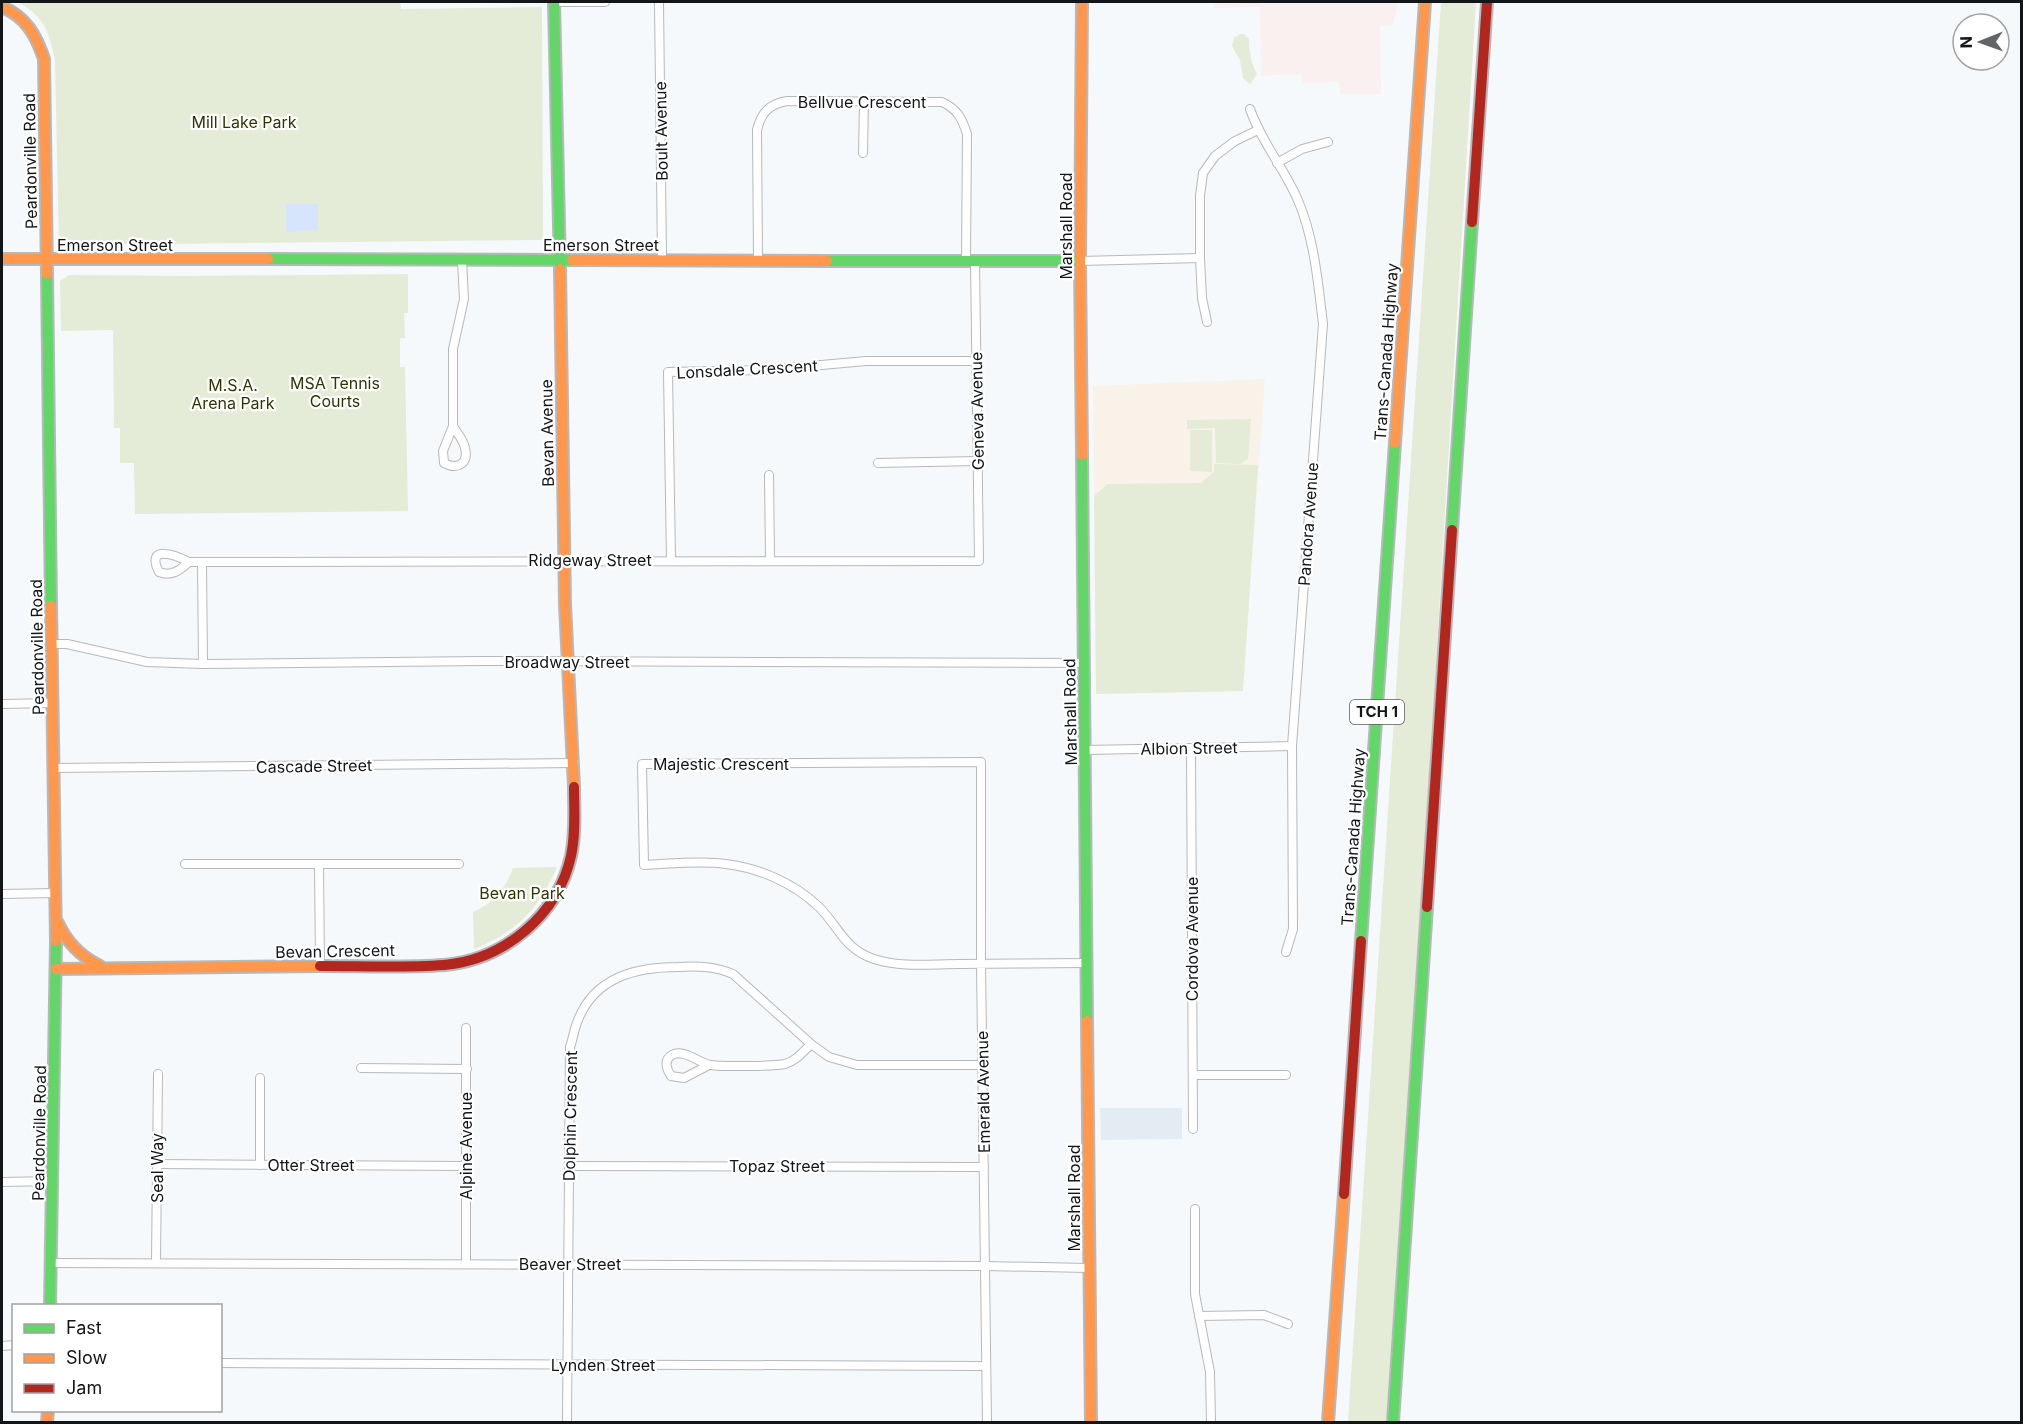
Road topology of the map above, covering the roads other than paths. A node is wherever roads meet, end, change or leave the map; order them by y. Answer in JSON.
{"nodes":[{"id":1,"x":554,"y":2,"type":"edge"},
{"id":2,"x":605,"y":2,"type":"edge"},
{"id":3,"x":659,"y":2,"type":"edge"},
{"id":4,"x":1082,"y":2,"type":"edge"},
{"id":5,"x":1425,"y":2,"type":"edge"},
{"id":6,"x":1487,"y":2,"type":"edge"},
{"id":7,"x":2,"y":7,"type":"edge"},
{"id":8,"x":864,"y":102,"type":"junction"},
{"id":9,"x":1250,"y":109,"type":"dead end"},
{"id":10,"x":1258,"y":130,"type":"junction"},
{"id":11,"x":1328,"y":141,"type":"dead end"},
{"id":12,"x":863,"y":153,"type":"dead end"},
{"id":13,"x":1277,"y":163,"type":"junction"},
{"id":14,"x":1200,"y":258,"type":"junction"},
{"id":15,"x":2,"y":259,"type":"edge"},
{"id":16,"x":47,"y":260,"type":"junction"},
{"id":17,"x":462,"y":260,"type":"junction"},
{"id":18,"x":560,"y":260,"type":"junction"},
{"id":19,"x":662,"y":260,"type":"junction"},
{"id":20,"x":758,"y":260,"type":"junction"},
{"id":21,"x":970,"y":261,"type":"junction"},
{"id":22,"x":1080,"y":261,"type":"junction"},
{"id":23,"x":1207,"y":322,"type":"dead end"},
{"id":24,"x":976,"y":361,"type":"junction"},
{"id":25,"x":453,"y":426,"type":"junction"},
{"id":26,"x":977,"y":461,"type":"junction"},
{"id":27,"x":878,"y":463,"type":"dead end"},
{"id":28,"x":769,"y":475,"type":"dead end"},
{"id":29,"x":564,"y":560,"type":"junction"},
{"id":30,"x":671,"y":560,"type":"junction"},
{"id":31,"x":770,"y":561,"type":"junction"},
{"id":32,"x":979,"y":561,"type":"joint"},
{"id":33,"x":189,"y":562,"type":"dead end"},
{"id":34,"x":202,"y":562,"type":"junction"},
{"id":35,"x":52,"y":644,"type":"junction"},
{"id":36,"x":568,"y":662,"type":"junction"},
{"id":37,"x":1084,"y":663,"type":"junction"},
{"id":38,"x":203,"y":664,"type":"junction"},
{"id":39,"x":53,"y":703,"type":"junction"},
{"id":40,"x":2,"y":704,"type":"edge"},
{"id":41,"x":1292,"y":746,"type":"junction"},
{"id":42,"x":1191,"y":748,"type":"junction"},
{"id":43,"x":1085,"y":750,"type":"junction"},
{"id":44,"x":981,"y":762,"type":"joint"},
{"id":45,"x":574,"y":763,"type":"junction"},
{"id":46,"x":54,"y":768,"type":"junction"},
{"id":47,"x":185,"y":864,"type":"dead end"},
{"id":48,"x":319,"y":864,"type":"junction"},
{"id":49,"x":459,"y":864,"type":"dead end"},
{"id":50,"x":569,"y":864,"type":"joint"},
{"id":51,"x":55,"y":893,"type":"junction"},
{"id":52,"x":2,"y":894,"type":"edge"},
{"id":53,"x":56,"y":919,"type":"junction"},
{"id":54,"x":1286,"y":952,"type":"dead end"},
{"id":55,"x":1087,"y":963,"type":"junction"},
{"id":56,"x":981,"y":964,"type":"junction"},
{"id":57,"x":320,"y":966,"type":"junction"},
{"id":58,"x":106,"y":968,"type":"junction"},
{"id":59,"x":56,"y":969,"type":"junction"},
{"id":60,"x":466,"y":1028,"type":"dead end"},
{"id":61,"x":811,"y":1044,"type":"junction"},
{"id":62,"x":709,"y":1065,"type":"junction"},
{"id":63,"x":983,"y":1065,"type":"junction"},
{"id":64,"x":361,"y":1068,"type":"dead end"},
{"id":65,"x":467,"y":1069,"type":"junction"},
{"id":66,"x":158,"y":1074,"type":"dead end"},
{"id":67,"x":1193,"y":1075,"type":"junction"},
{"id":68,"x":1286,"y":1075,"type":"dead end"},
{"id":69,"x":260,"y":1078,"type":"dead end"},
{"id":70,"x":1193,"y":1129,"type":"dead end"},
{"id":71,"x":157,"y":1164,"type":"junction"},
{"id":72,"x":260,"y":1165,"type":"junction"},
{"id":73,"x":465,"y":1166,"type":"junction"},
{"id":74,"x":570,"y":1166,"type":"junction"},
{"id":75,"x":984,"y":1167,"type":"junction"},
{"id":76,"x":53,"y":1181,"type":"junction"},
{"id":77,"x":2,"y":1182,"type":"edge"},
{"id":78,"x":1195,"y":1209,"type":"dead end"},
{"id":79,"x":156,"y":1262,"type":"junction"},
{"id":80,"x":51,"y":1263,"type":"junction"},
{"id":81,"x":466,"y":1264,"type":"junction"},
{"id":82,"x":568,"y":1264,"type":"junction"},
{"id":83,"x":985,"y":1266,"type":"junction"},
{"id":84,"x":1089,"y":1268,"type":"junction"},
{"id":85,"x":50,"y":1304,"type":"edge"},
{"id":86,"x":1199,"y":1316,"type":"junction"},
{"id":87,"x":1288,"y":1324,"type":"dead end"},
{"id":88,"x":222,"y":1363,"type":"edge"},
{"id":89,"x":567,"y":1364,"type":"junction"},
{"id":90,"x":986,"y":1366,"type":"junction"},
{"id":91,"x":567,"y":1422,"type":"edge"},
{"id":92,"x":987,"y":1422,"type":"edge"},
{"id":93,"x":1091,"y":1422,"type":"edge"},
{"id":94,"x":1211,"y":1422,"type":"edge"},
{"id":95,"x":1328,"y":1422,"type":"edge"},
{"id":96,"x":1394,"y":1422,"type":"edge"}],
"edges":[{"from":1,"to":2,"type":"street"},
{"from":1,"to":18,"type":"main road","name":"Bevan Avenue"},
{"from":3,"to":19,"type":"street","name":"Boult Avenue"},
{"from":4,"to":22,"type":"main road","name":"Marshall Road"},
{"from":5,"to":95,"type":"main road","name":"Trans-Canada Highway","number":"TCH 1"},
{"from":6,"to":96,"type":"main road"},
{"from":7,"to":16,"type":"main road","name":"Peardonville Road"},
{"from":8,"to":12,"type":"street"},
{"from":8,"to":20,"type":"street","name":"Bellvue Crescent"},
{"from":8,"to":21,"type":"street","name":"Bellvue Crescent"},
{"from":9,"to":10,"type":"street","name":"Pandora Avenue"},
{"from":10,"to":13,"type":"street","name":"Pandora Avenue"},
{"from":10,"to":14,"type":"street"},
{"from":11,"to":13,"type":"street"},
{"from":13,"to":41,"type":"street","name":"Pandora Avenue"},
{"from":14,"to":22,"type":"street","name":"Emerson Street"},
{"from":14,"to":23,"type":"street"},
{"from":15,"to":16,"type":"main road","name":"Emerson Street"},
{"from":16,"to":17,"type":"main road","name":"Emerson Street"},
{"from":16,"to":35,"type":"main road","name":"Peardonville Road"},
{"from":17,"to":18,"type":"main road","name":"Emerson Street"},
{"from":17,"to":25,"type":"street"},
{"from":18,"to":19,"type":"main road","name":"Emerson Street"},
{"from":18,"to":29,"type":"main road","name":"Bevan Avenue"},
{"from":19,"to":20,"type":"main road","name":"Emerson Street"},
{"from":20,"to":21,"type":"main road","name":"Emerson Street"},
{"from":21,"to":22,"type":"main road","name":"Emerson Street"},
{"from":21,"to":24,"type":"street","name":"Geneva Avenue"},
{"from":22,"to":37,"type":"main road","name":"Marshall Road"},
{"from":24,"to":26,"type":"street","name":"Geneva Avenue"},
{"from":24,"to":30,"type":"street","name":"Lonsdale Crescent"},
{"from":25,"to":25,"type":"street"},
{"from":26,"to":27,"type":"street"},
{"from":26,"to":32,"type":"street","name":"Geneva Avenue"},
{"from":28,"to":31,"type":"street"},
{"from":29,"to":30,"type":"street","name":"Ridgeway Street"},
{"from":29,"to":34,"type":"street","name":"Ridgeway Street"},
{"from":29,"to":36,"type":"main road","name":"Bevan Avenue"},
{"from":30,"to":31,"type":"street","name":"Ridgeway Street"},
{"from":31,"to":32,"type":"street","name":"Ridgeway Street"},
{"from":33,"to":34,"type":"street","name":"Ridgeway Street"},
{"from":34,"to":38,"type":"street"},
{"from":35,"to":38,"type":"street","name":"Broadway Street"},
{"from":35,"to":39,"type":"main road","name":"Peardonville Road"},
{"from":36,"to":37,"type":"street","name":"Broadway Street"},
{"from":36,"to":38,"type":"street","name":"Broadway Street"},
{"from":36,"to":45,"type":"main road","name":"Bevan Avenue"},
{"from":37,"to":43,"type":"main road","name":"Marshall Road"},
{"from":39,"to":40,"type":"street"},
{"from":39,"to":46,"type":"main road","name":"Peardonville Road"},
{"from":41,"to":42,"type":"street","name":"Albion Street"},
{"from":41,"to":54,"type":"street","name":"Pandora Avenue"},
{"from":42,"to":43,"type":"street","name":"Albion Street"},
{"from":42,"to":67,"type":"street","name":"Cordova Avenue"},
{"from":43,"to":55,"type":"main road","name":"Marshall Road"},
{"from":44,"to":56,"type":"street","name":"Emerald Avenue"},
{"from":44,"to":56,"type":"street","name":"Majestic Crescent"},
{"from":45,"to":46,"type":"street","name":"Cascade Street"},
{"from":45,"to":50,"type":"main road","name":"Bevan Avenue"},
{"from":46,"to":51,"type":"main road","name":"Peardonville Road"},
{"from":47,"to":48,"type":"street"},
{"from":48,"to":49,"type":"street"},
{"from":48,"to":57,"type":"street"},
{"from":50,"to":57,"type":"main road","name":"Bevan Crescent"},
{"from":51,"to":52,"type":"street"},
{"from":51,"to":53,"type":"main road","name":"Peardonville Road"},
{"from":53,"to":58,"type":"main road"},
{"from":53,"to":59,"type":"main road","name":"Peardonville Road"},
{"from":55,"to":56,"type":"street","name":"Majestic Crescent"},
{"from":55,"to":84,"type":"main road","name":"Marshall Road"},
{"from":56,"to":63,"type":"street","name":"Emerald Avenue"},
{"from":57,"to":58,"type":"main road","name":"Bevan Crescent"},
{"from":58,"to":59,"type":"main road","name":"Bevan Crescent"},
{"from":59,"to":76,"type":"main road","name":"Peardonville Road"},
{"from":60,"to":65,"type":"street","name":"Alpine Avenue"},
{"from":61,"to":62,"type":"street"},
{"from":61,"to":63,"type":"street","name":"Dolphin Crescent"},
{"from":61,"to":74,"type":"street","name":"Dolphin Crescent"},
{"from":62,"to":62,"type":"street"},
{"from":63,"to":75,"type":"street","name":"Emerald Avenue"},
{"from":64,"to":65,"type":"street"},
{"from":65,"to":73,"type":"street","name":"Alpine Avenue"},
{"from":66,"to":71,"type":"street","name":"Seal Way"},
{"from":67,"to":68,"type":"street"},
{"from":67,"to":70,"type":"street","name":"Cordova Avenue"},
{"from":69,"to":72,"type":"street"},
{"from":71,"to":72,"type":"street","name":"Otter Street"},
{"from":71,"to":79,"type":"street","name":"Seal Way"},
{"from":72,"to":73,"type":"street","name":"Otter Street"},
{"from":73,"to":81,"type":"street","name":"Alpine Avenue"},
{"from":74,"to":75,"type":"street","name":"Topaz Street"},
{"from":74,"to":82,"type":"street","name":"Dolphin Crescent"},
{"from":75,"to":83,"type":"street","name":"Emerald Avenue"},
{"from":76,"to":77,"type":"street"},
{"from":76,"to":80,"type":"main road","name":"Peardonville Road"},
{"from":78,"to":86,"type":"street"},
{"from":79,"to":80,"type":"street","name":"Beaver Street"},
{"from":79,"to":81,"type":"street","name":"Beaver Street"},
{"from":80,"to":85,"type":"main road","name":"Peardonville Road"},
{"from":81,"to":82,"type":"street","name":"Beaver Street"},
{"from":82,"to":83,"type":"street","name":"Beaver Street"},
{"from":82,"to":89,"type":"street","name":"Dolphin Crescent"},
{"from":83,"to":84,"type":"street","name":"Beaver Street"},
{"from":83,"to":90,"type":"street","name":"Emerald Avenue"},
{"from":84,"to":93,"type":"main road","name":"Marshall Road"},
{"from":86,"to":87,"type":"street"},
{"from":86,"to":94,"type":"street"},
{"from":88,"to":89,"type":"street","name":"Lynden Street"},
{"from":89,"to":90,"type":"street","name":"Lynden Street"},
{"from":89,"to":91,"type":"street","name":"Dolphin Crescent"},
{"from":90,"to":92,"type":"street","name":"Emerald Avenue"}]}
